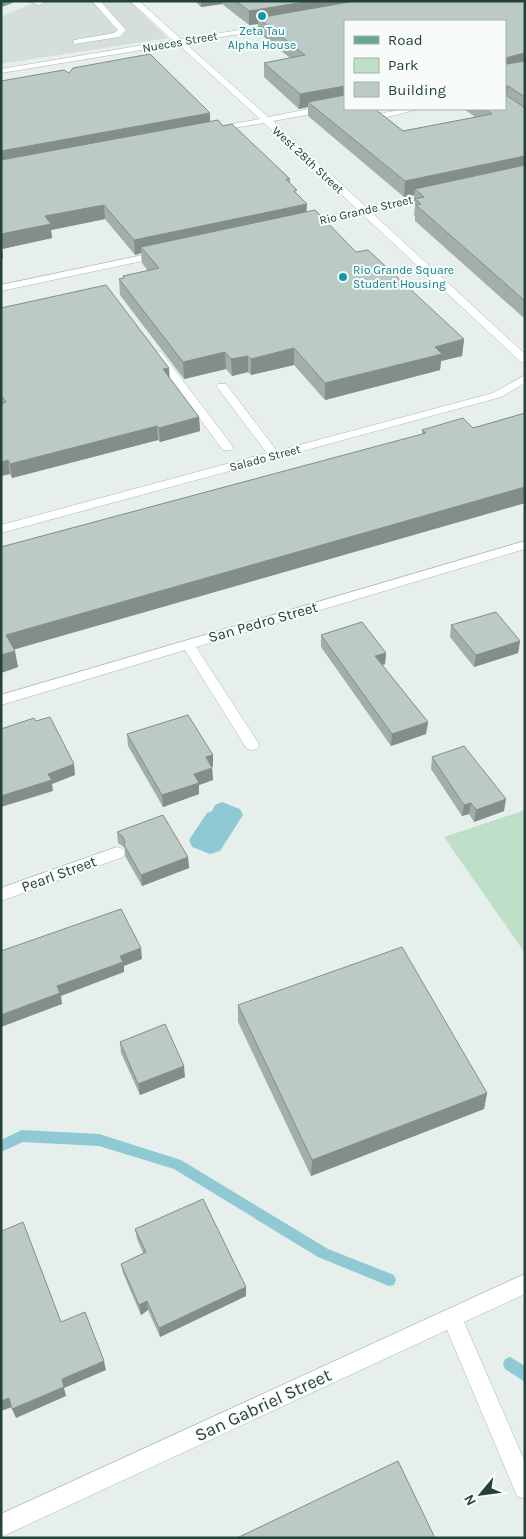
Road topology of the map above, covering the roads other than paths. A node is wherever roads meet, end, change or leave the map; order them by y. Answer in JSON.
{"nodes":[{"id":1,"x":9,"y":1,"type":"edge"},
{"id":2,"x":96,"y":1,"type":"edge"},
{"id":3,"x":134,"y":1,"type":"edge"},
{"id":4,"x":1,"y":5,"type":"edge"},
{"id":5,"x":280,"y":25,"type":"edge"},
{"id":6,"x":179,"y":42,"type":"junction"},
{"id":7,"x":90,"y":58,"type":"junction"},
{"id":8,"x":1,"y":71,"type":"edge"},
{"id":9,"x":344,"y":105,"type":"edge"},
{"id":10,"x":354,"y":110,"type":"edge"},
{"id":11,"x":410,"y":110,"type":"edge"},
{"id":12,"x":266,"y":120,"type":"junction"},
{"id":13,"x":204,"y":132,"type":"edge"},
{"id":14,"x":439,"y":194,"type":"edge"},
{"id":15,"x":362,"y":211,"type":"junction"},
{"id":16,"x":290,"y":227,"type":"edge"},
{"id":17,"x":175,"y":252,"type":"edge"},
{"id":18,"x":1,"y":288,"type":"edge"},
{"id":19,"x":150,"y":346,"type":"edge"},
{"id":20,"x":525,"y":360,"type":"edge"},
{"id":21,"x":525,"y":378,"type":"edge"},
{"id":22,"x":222,"y":386,"type":"dead end"},
{"id":23,"x":227,"y":447,"type":"dead end"},
{"id":24,"x":274,"y":455,"type":"junction"},
{"id":25,"x":1,"y":529,"type":"edge"},
{"id":26,"x":525,"y":545,"type":"edge"},
{"id":27,"x":188,"y":645,"type":"junction"},
{"id":28,"x":1,"y":700,"type":"edge"},
{"id":29,"x":252,"y":745,"type":"dead end"},
{"id":30,"x":117,"y":853,"type":"dead end"},
{"id":31,"x":1,"y":895,"type":"edge"},
{"id":32,"x":525,"y":1284,"type":"edge"},
{"id":33,"x":452,"y":1318,"type":"junction"},
{"id":34,"x":525,"y":1488,"type":"edge"},
{"id":35,"x":3,"y":1530,"type":"edge"}],
"edges":[{"from":1,"to":4,"type":"main road"},
{"from":2,"to":7,"type":"street"},
{"from":3,"to":6,"type":"street","name":"West 28th Street"},
{"from":5,"to":6,"type":"street","name":"Nueces Street"},
{"from":6,"to":7,"type":"street","name":"Nueces Street"},
{"from":6,"to":12,"type":"street","name":"West 28th Street"},
{"from":7,"to":8,"type":"street","name":"Nueces Street"},
{"from":9,"to":12,"type":"street"},
{"from":10,"to":11,"type":"street"},
{"from":12,"to":13,"type":"street"},
{"from":12,"to":15,"type":"street","name":"West 28th Street"},
{"from":14,"to":15,"type":"street","name":"Rio Grande Street"},
{"from":15,"to":16,"type":"street","name":"Rio Grande Street"},
{"from":15,"to":20,"type":"street","name":"West 28th Street"},
{"from":17,"to":18,"type":"street"},
{"from":19,"to":23,"type":"street"},
{"from":21,"to":24,"type":"street","name":"Salado Street"},
{"from":22,"to":24,"type":"street"},
{"from":24,"to":25,"type":"street","name":"Salado Street"},
{"from":26,"to":27,"type":"street","name":"San Pedro Street"},
{"from":27,"to":28,"type":"street","name":"San Pedro Street"},
{"from":27,"to":29,"type":"street"},
{"from":30,"to":31,"type":"street","name":"Pearl Street"},
{"from":32,"to":33,"type":"street","name":"San Gabriel Street"},
{"from":33,"to":34,"type":"street"},
{"from":33,"to":35,"type":"street","name":"San Gabriel Street"}]}
